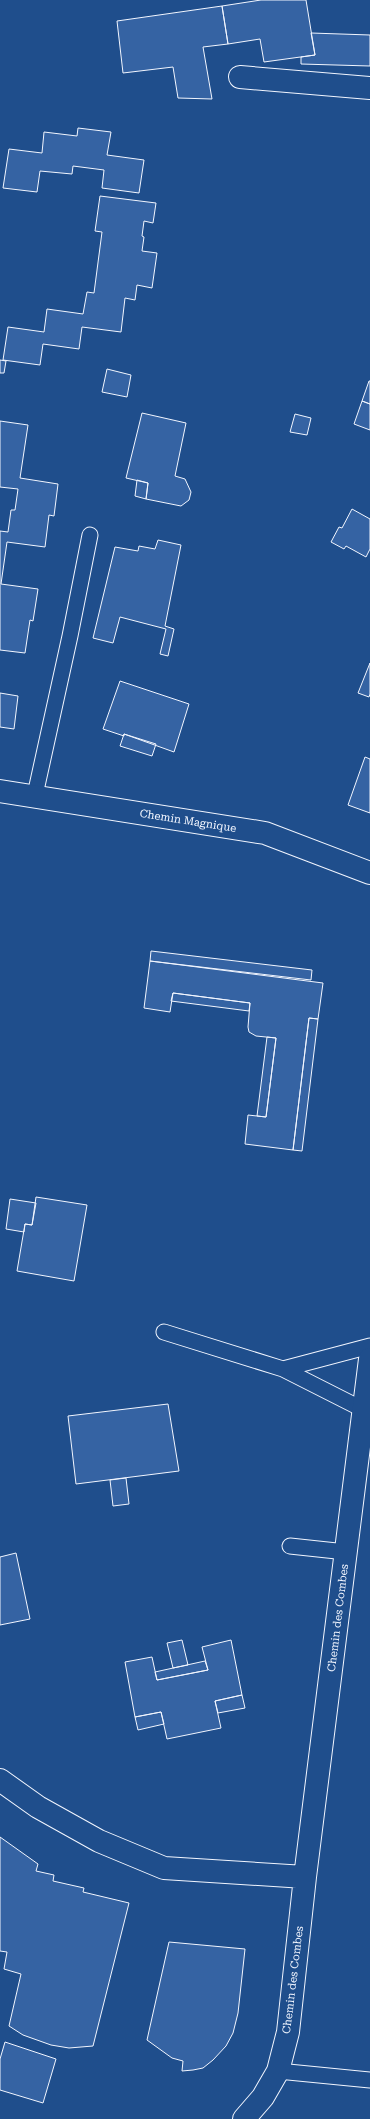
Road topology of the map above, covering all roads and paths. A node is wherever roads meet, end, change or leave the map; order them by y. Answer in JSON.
{"nodes":[{"id":1,"x":240,"y":77,"type":"dead end"},
{"id":2,"x":370,"y":88,"type":"edge"},
{"id":3,"x":90,"y":534,"type":"dead end"},
{"id":4,"x":0,"y":791,"type":"edge"},
{"id":5,"x":35,"y":796,"type":"junction"},
{"id":6,"x":370,"y":873,"type":"edge"},
{"id":7,"x":164,"y":1332,"type":"dead end"},
{"id":8,"x":370,"y":1346,"type":"edge"},
{"id":9,"x":370,"y":1359,"type":"edge"},
{"id":10,"x":284,"y":1369,"type":"junction"},
{"id":11,"x":364,"y":1410,"type":"junction"},
{"id":12,"x":290,"y":1546,"type":"dead end"},
{"id":13,"x":346,"y":1552,"type":"junction"},
{"id":14,"x":0,"y":1780,"type":"edge"},
{"id":15,"x":305,"y":1877,"type":"junction"},
{"id":16,"x":278,"y":2071,"type":"junction"},
{"id":17,"x":370,"y":2080,"type":"edge"},
{"id":18,"x":244,"y":2119,"type":"edge"}],
"edges":[{"from":1,"to":2,"type":"street"},
{"from":3,"to":5,"type":"lane"},
{"from":4,"to":5,"type":"street","name":"Chemin Magnique"},
{"from":5,"to":6,"type":"street","name":"Chemin Magnique"},
{"from":7,"to":10,"type":"lane"},
{"from":8,"to":10,"type":"lane"},
{"from":9,"to":11,"type":"street","name":"Chemin des Combes"},
{"from":10,"to":11,"type":"lane"},
{"from":11,"to":13,"type":"street","name":"Chemin des Combes"},
{"from":12,"to":13,"type":"lane"},
{"from":13,"to":15,"type":"street","name":"Chemin des Combes"},
{"from":14,"to":15,"type":"street"},
{"from":15,"to":16,"type":"street","name":"Chemin des Combes"},
{"from":16,"to":17,"type":"lane"},
{"from":16,"to":18,"type":"street","name":"Chemin des Combes"}]}
